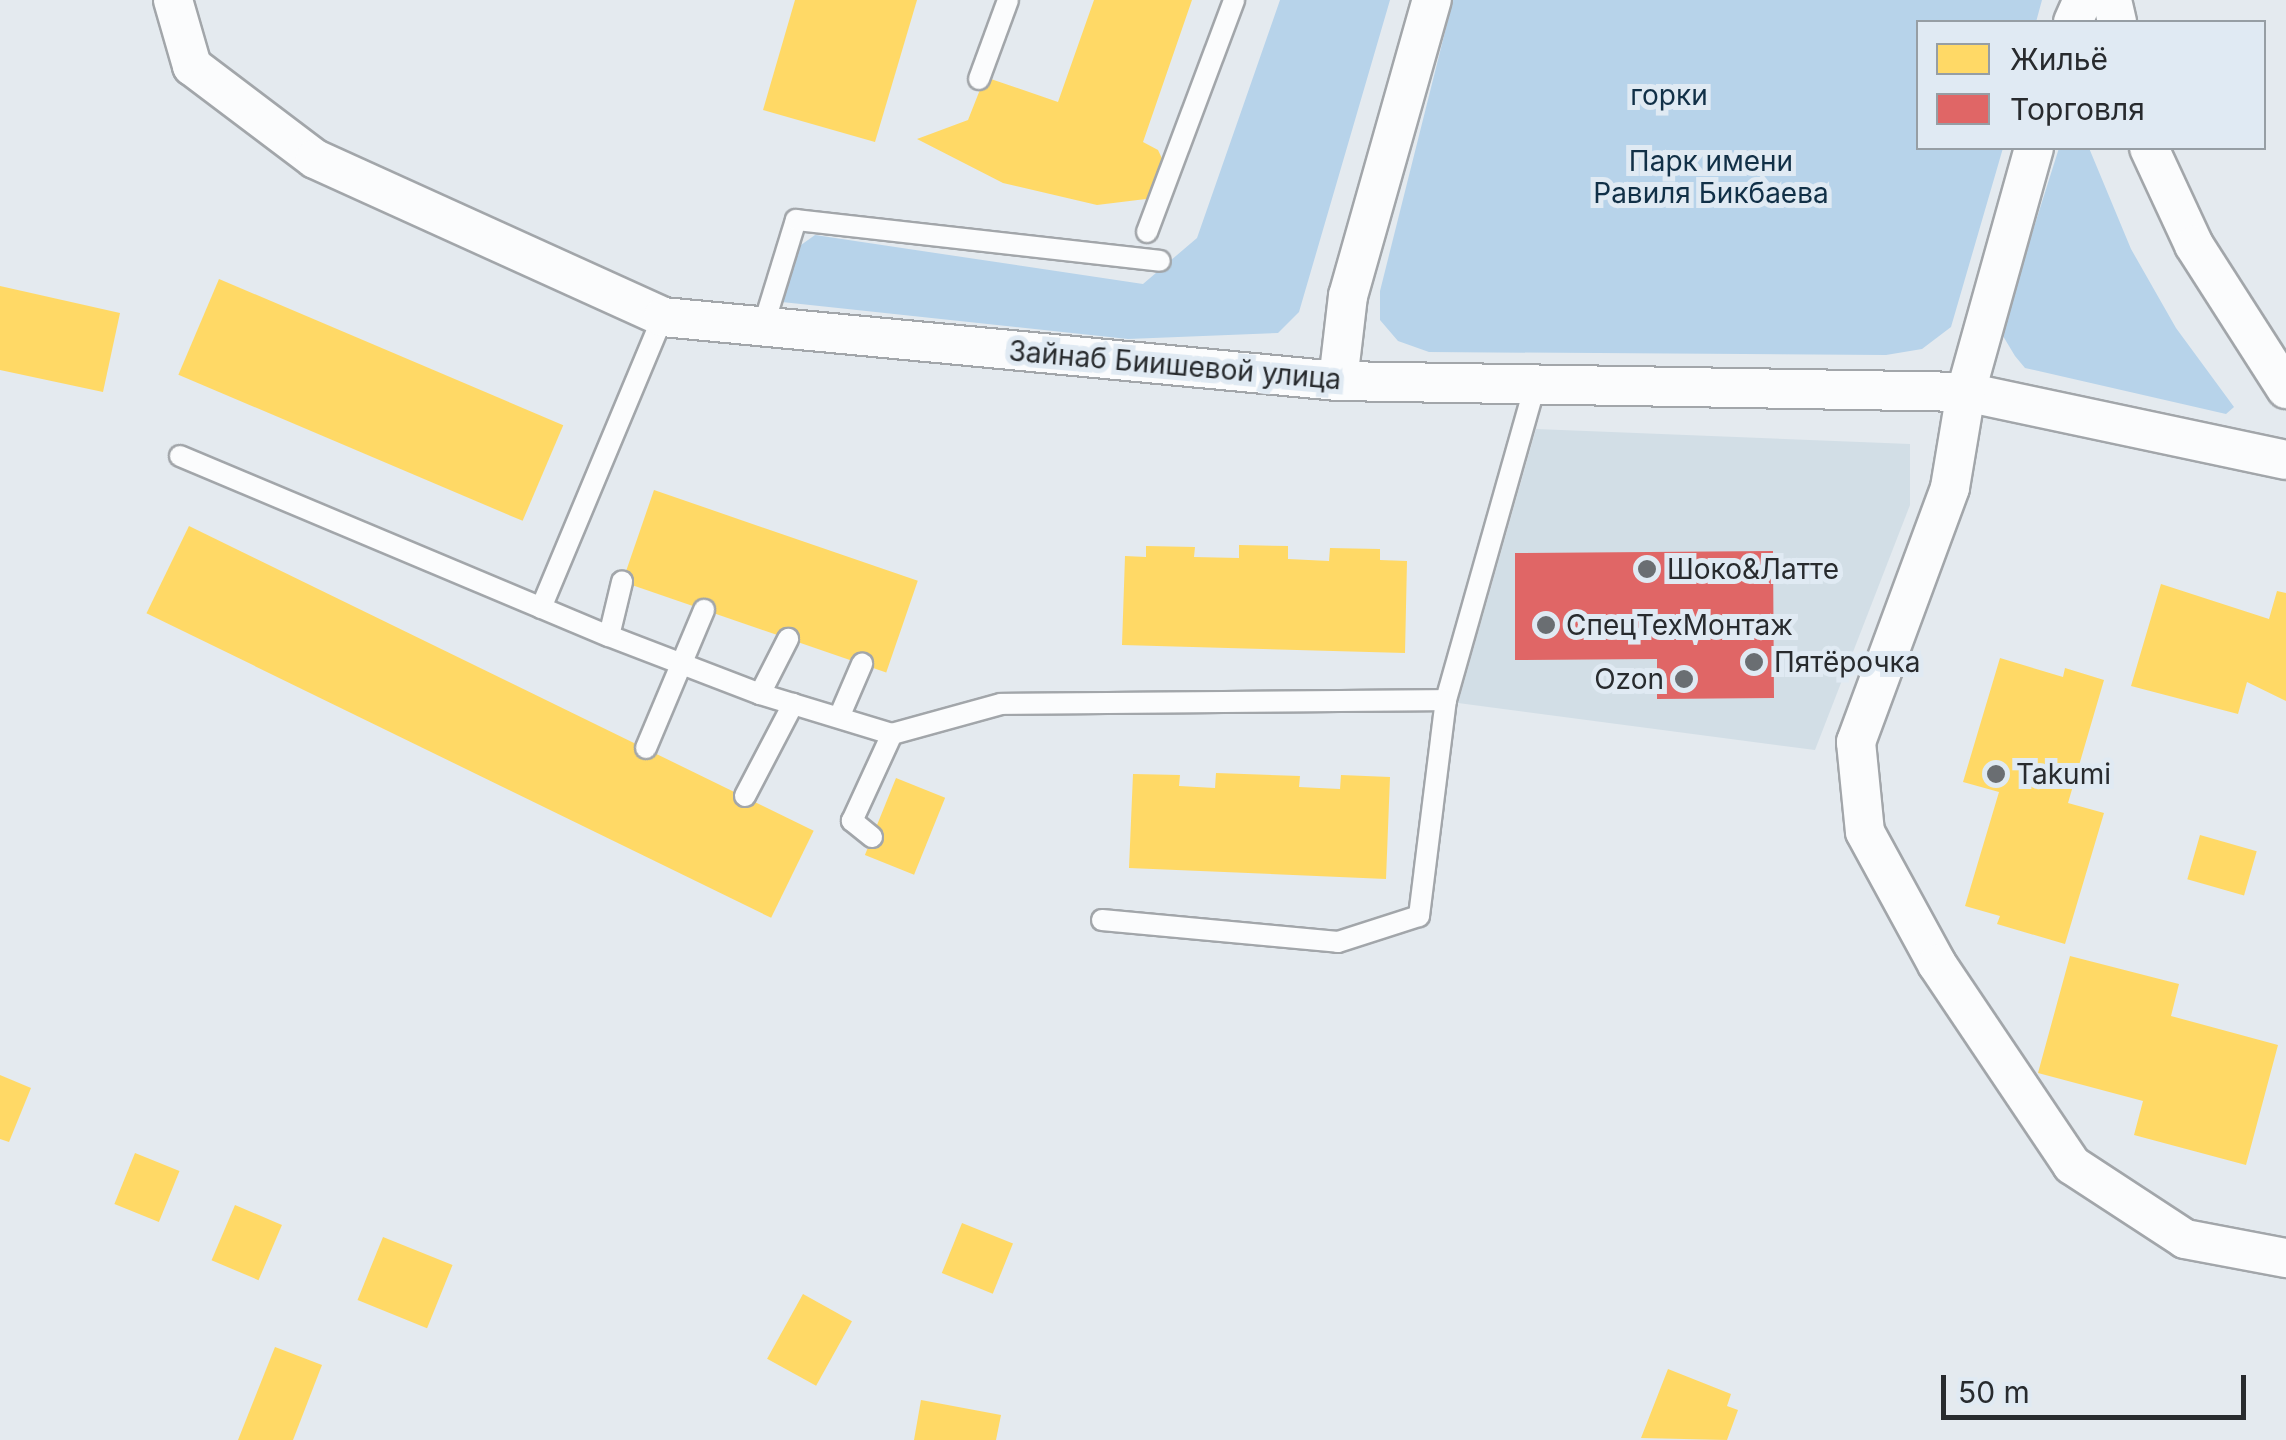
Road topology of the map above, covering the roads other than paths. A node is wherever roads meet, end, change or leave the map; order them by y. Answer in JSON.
{"nodes":[{"id":1,"x":174,"y":0,"type":"edge"},
{"id":2,"x":1008,"y":0,"type":"edge"},
{"id":3,"x":1234,"y":0,"type":"edge"},
{"id":4,"x":1432,"y":0,"type":"edge"},
{"id":5,"x":979,"y":79,"type":"dead end"},
{"id":6,"x":2033,"y":150,"type":"edge"},
{"id":7,"x":2150,"y":150,"type":"edge"},
{"id":8,"x":1146,"y":232,"type":"dead end"},
{"id":9,"x":1160,"y":261,"type":"dead end"},
{"id":10,"x":663,"y":318,"type":"junction"},
{"id":11,"x":763,"y":327,"type":"junction"},
{"id":12,"x":1338,"y":381,"type":"junction"},
{"id":13,"x":1536,"y":386,"type":"junction"},
{"id":14,"x":2286,"y":389,"type":"edge"},
{"id":15,"x":1966,"y":392,"type":"junction"},
{"id":16,"x":180,"y":456,"type":"dead end"},
{"id":17,"x":2286,"y":460,"type":"edge"},
{"id":18,"x":622,"y":582,"type":"dead end"},
{"id":19,"x":541,"y":608,"type":"junction"},
{"id":20,"x":704,"y":610,"type":"dead end"},
{"id":21,"x":610,"y":636,"type":"junction"},
{"id":22,"x":788,"y":639,"type":"dead end"},
{"id":23,"x":684,"y":663,"type":"junction"},
{"id":24,"x":862,"y":664,"type":"dead end"},
{"id":25,"x":760,"y":694,"type":"junction"},
{"id":26,"x":1446,"y":700,"type":"junction"},
{"id":27,"x":793,"y":704,"type":"junction"},
{"id":28,"x":840,"y":714,"type":"junction"},
{"id":29,"x":892,"y":734,"type":"junction"},
{"id":30,"x":646,"y":748,"type":"dead end"},
{"id":31,"x":745,"y":796,"type":"dead end"},
{"id":32,"x":872,"y":837,"type":"dead end"},
{"id":33,"x":1102,"y":920,"type":"dead end"},
{"id":34,"x":2286,"y":1258,"type":"edge"}],
"edges":[{"from":1,"to":10,"type":"street","name":"Зайнаб Биишевой улица"},
{"from":2,"to":5,"type":"lane"},
{"from":3,"to":8,"type":"lane"},
{"from":4,"to":12,"type":"street"},
{"from":6,"to":15,"type":"street"},
{"from":7,"to":14,"type":"street"},
{"from":9,"to":11,"type":"lane"},
{"from":10,"to":11,"type":"street","name":"Зайнаб Биишевой улица"},
{"from":10,"to":19,"type":"lane"},
{"from":11,"to":12,"type":"street","name":"Зайнаб Биишевой улица"},
{"from":12,"to":13,"type":"street","name":"Зайнаб Биишевой улица"},
{"from":13,"to":15,"type":"street","name":"Зайнаб Биишевой улица"},
{"from":13,"to":26,"type":"lane"},
{"from":15,"to":17,"type":"street","name":"Зайнаб Биишевой улица"},
{"from":15,"to":34,"type":"street"},
{"from":16,"to":19,"type":"lane"},
{"from":18,"to":21,"type":"lane"},
{"from":19,"to":21,"type":"lane"},
{"from":20,"to":23,"type":"lane"},
{"from":21,"to":23,"type":"lane"},
{"from":22,"to":25,"type":"lane"},
{"from":23,"to":25,"type":"lane"},
{"from":23,"to":30,"type":"lane"},
{"from":24,"to":28,"type":"lane"},
{"from":25,"to":27,"type":"lane"},
{"from":26,"to":29,"type":"lane"},
{"from":26,"to":33,"type":"lane"},
{"from":27,"to":28,"type":"lane"},
{"from":27,"to":31,"type":"lane"},
{"from":28,"to":29,"type":"lane"},
{"from":29,"to":32,"type":"lane"}]}
